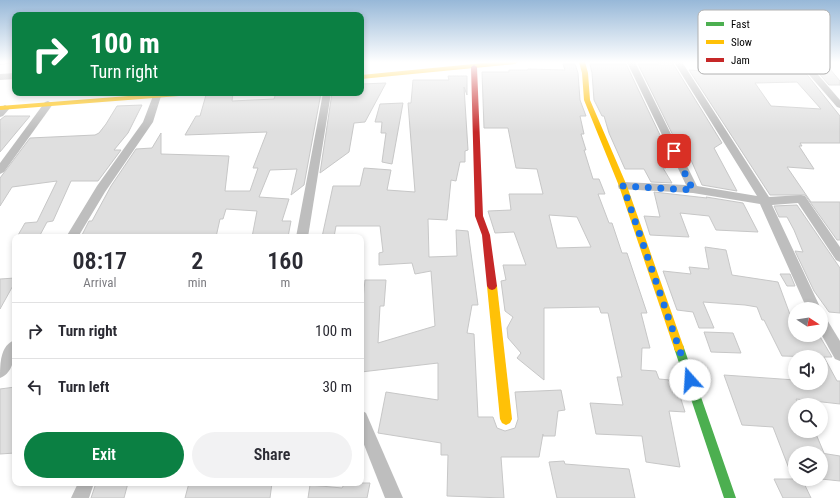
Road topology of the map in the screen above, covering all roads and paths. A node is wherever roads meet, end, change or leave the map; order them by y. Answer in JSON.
{"nodes":[{"id":1,"x":474,"y":85,"type":"edge"},
{"id":2,"x":586,"y":85,"type":"edge"},
{"id":3,"x":641,"y":85,"type":"edge"},
{"id":4,"x":692,"y":85,"type":"edge"},
{"id":5,"x":823,"y":85,"type":"edge"},
{"id":6,"x":826,"y":88,"type":"junction"},
{"id":7,"x":840,"y":88,"type":"edge"},
{"id":8,"x":62,"y":96,"type":"edge"},
{"id":9,"x":157,"y":96,"type":"joint"},
{"id":10,"x":326,"y":96,"type":"edge"},
{"id":11,"x":48,"y":104,"type":"junction"},
{"id":12,"x":840,"y":105,"type":"edge"},
{"id":13,"x":1,"y":107,"type":"edge"},
{"id":14,"x":0,"y":170,"type":"edge"},
{"id":15,"x":623,"y":186,"type":"junction"},
{"id":16,"x":693,"y":190,"type":"junction"},
{"id":17,"x":764,"y":201,"type":"junction"},
{"id":18,"x":74,"y":234,"type":"edge"},
{"id":19,"x":303,"y":234,"type":"edge"},
{"id":20,"x":840,"y":257,"type":"edge"},
{"id":21,"x":811,"y":302,"type":"edge"},
{"id":22,"x":828,"y":334,"type":"edge"},
{"id":23,"x":12,"y":351,"type":"edge"},
{"id":24,"x":840,"y":354,"type":"edge"},
{"id":25,"x":0,"y":371,"type":"edge"},
{"id":26,"x":506,"y":419,"type":"dead end"},
{"id":27,"x":364,"y":425,"type":"edge"},
{"id":28,"x":85,"y":486,"type":"edge"},
{"id":29,"x":80,"y":498,"type":"edge"},
{"id":30,"x":394,"y":498,"type":"edge"},
{"id":31,"x":730,"y":498,"type":"edge"}],
"edges":[{"from":1,"to":26,"type":"street"},
{"from":2,"to":15,"type":"street"},
{"from":3,"to":16,"type":"street"},
{"from":4,"to":17,"type":"street"},
{"from":5,"to":6,"type":"street"},
{"from":6,"to":7,"type":"street"},
{"from":6,"to":12,"type":"street"},
{"from":8,"to":13,"type":"street"},
{"from":9,"to":11,"type":"street"},
{"from":9,"to":18,"type":"street"},
{"from":10,"to":19,"type":"street"},
{"from":11,"to":13,"type":"street"},
{"from":11,"to":14,"type":"street"},
{"from":15,"to":16,"type":"street"},
{"from":15,"to":31,"type":"street"},
{"from":16,"to":17,"type":"street"},
{"from":17,"to":20,"type":"street"},
{"from":17,"to":21,"type":"street"},
{"from":22,"to":24,"type":"street"},
{"from":23,"to":25,"type":"street"},
{"from":27,"to":30,"type":"street"},
{"from":28,"to":29,"type":"street"}]}
